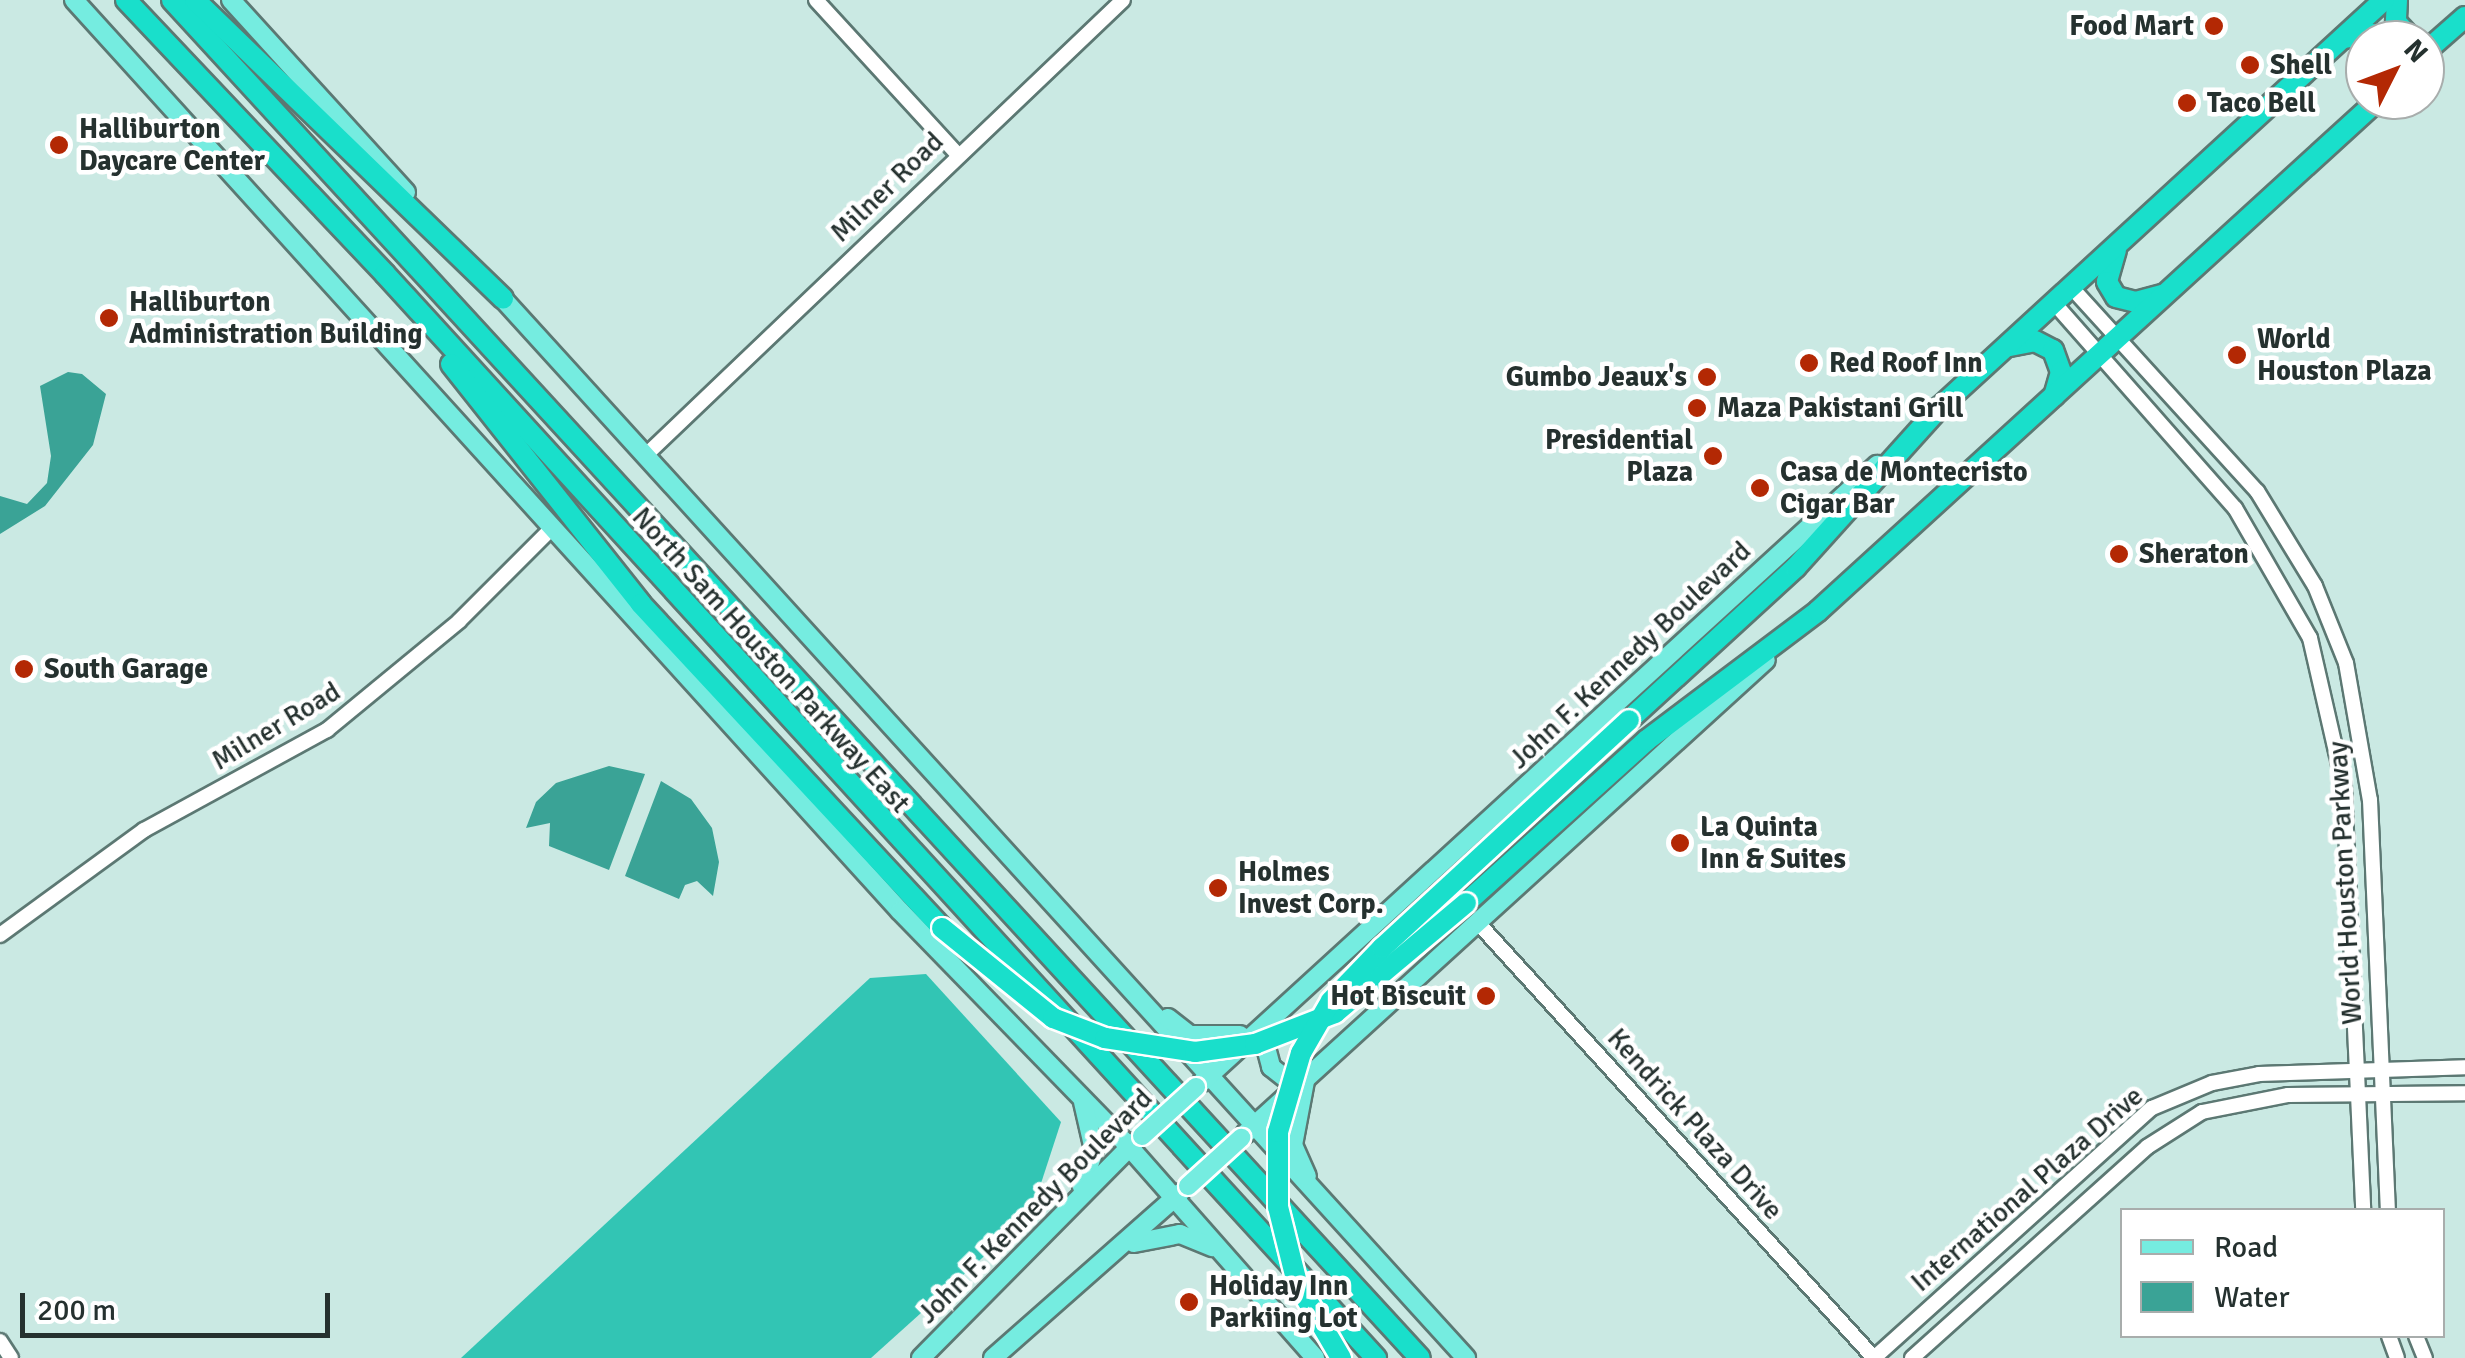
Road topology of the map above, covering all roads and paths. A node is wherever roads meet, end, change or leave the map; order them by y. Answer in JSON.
{"nodes":[{"id":1,"x":74,"y":0,"type":"edge"},
{"id":2,"x":126,"y":0,"type":"edge"},
{"id":3,"x":172,"y":0,"type":"edge"},
{"id":4,"x":195,"y":0,"type":"edge"},
{"id":5,"x":231,"y":0,"type":"edge"},
{"id":6,"x":816,"y":0,"type":"edge"},
{"id":7,"x":1123,"y":0,"type":"edge"},
{"id":8,"x":2384,"y":0,"type":"edge"},
{"id":9,"x":2343,"y":38,"type":"joint"},
{"id":10,"x":2356,"y":120,"type":"edge"},
{"id":11,"x":957,"y":154,"type":"junction"},
{"id":12,"x":2120,"y":244,"type":"junction"},
{"id":13,"x":385,"y":274,"type":"junction"},
{"id":14,"x":2072,"y":288,"type":"junction"},
{"id":15,"x":2170,"y":292,"type":"junction"},
{"id":16,"x":502,"y":298,"type":"junction"},
{"id":17,"x":2055,"y":304,"type":"junction"},
{"id":18,"x":2120,"y":339,"type":"junction"},
{"id":19,"x":2010,"y":346,"type":"junction"},
{"id":20,"x":2100,"y":355,"type":"junction"},
{"id":21,"x":2053,"y":398,"type":"junction"},
{"id":22,"x":1940,"y":407,"type":"junction"},
{"id":23,"x":646,"y":455,"type":"junction"},
{"id":24,"x":2257,"y":491,"type":"junction"},
{"id":25,"x":2235,"y":508,"type":"junction"},
{"id":26,"x":554,"y":527,"type":"junction"},
{"id":27,"x":1818,"y":611,"type":"junction"},
{"id":28,"x":2353,"y":688,"type":"junction"},
{"id":29,"x":2327,"y":692,"type":"junction"},
{"id":30,"x":2348,"y":895,"type":"junction"},
{"id":31,"x":2375,"y":898,"type":"junction"},
{"id":32,"x":1478,"y":924,"type":"junction"},
{"id":33,"x":0,"y":936,"type":"edge"},
{"id":34,"x":1090,"y":942,"type":"junction"},
{"id":35,"x":1342,"y":954,"type":"junction"},
{"id":36,"x":1264,"y":1026,"type":"junction"},
{"id":37,"x":2380,"y":1067,"type":"junction"},
{"id":38,"x":2465,"y":1067,"type":"edge"},
{"id":39,"x":2355,"y":1068,"type":"junction"},
{"id":40,"x":1308,"y":1076,"type":"junction"},
{"id":41,"x":1202,"y":1081,"type":"junction"},
{"id":42,"x":1079,"y":1092,"type":"junction"},
{"id":43,"x":2465,"y":1093,"type":"edge"},
{"id":44,"x":2357,"y":1094,"type":"junction"},
{"id":45,"x":2382,"y":1095,"type":"junction"},
{"id":46,"x":2175,"y":1096,"type":"junction"},
{"id":47,"x":2181,"y":1123,"type":"junction"},
{"id":48,"x":1247,"y":1132,"type":"junction"},
{"id":49,"x":1136,"y":1141,"type":"junction"},
{"id":50,"x":1079,"y":1195,"type":"junction"},
{"id":51,"x":1316,"y":1195,"type":"junction"},
{"id":52,"x":1173,"y":1200,"type":"junction"},
{"id":53,"x":2363,"y":1208,"type":"edge"},
{"id":54,"x":2388,"y":1208,"type":"edge"},
{"id":55,"x":2020,"y":1225,"type":"junction"},
{"id":56,"x":2038,"y":1244,"type":"junction"},
{"id":57,"x":1119,"y":1250,"type":"junction"},
{"id":58,"x":1222,"y":1253,"type":"junction"},
{"id":59,"x":0,"y":1341,"type":"edge"},
{"id":60,"x":12,"y":1358,"type":"edge"},
{"id":61,"x":921,"y":1358,"type":"edge"},
{"id":62,"x":993,"y":1358,"type":"edge"},
{"id":63,"x":1315,"y":1358,"type":"edge"},
{"id":64,"x":1341,"y":1358,"type":"edge"},
{"id":65,"x":1376,"y":1358,"type":"edge"},
{"id":66,"x":1420,"y":1358,"type":"edge"},
{"id":67,"x":1466,"y":1358,"type":"edge"},
{"id":68,"x":1874,"y":1358,"type":"edge"},
{"id":69,"x":1912,"y":1358,"type":"edge"}],
"edges":[{"from":1,"to":26,"type":"main road"},
{"from":2,"to":13,"type":"highway","name":"North Sam Houston Parkway East"},
{"from":3,"to":66,"type":"highway","name":"North Sam Houston Parkway East"},
{"from":4,"to":16,"type":"highway"},
{"from":5,"to":16,"type":"main road","name":"North Sam Houston Parkway East"},
{"from":6,"to":11,"type":"street"},
{"from":7,"to":11,"type":"street","name":"Milner Road"},
{"from":8,"to":9,"type":"highway","name":"John F. Kennedy Boulevard"},
{"from":9,"to":12,"type":"highway","name":"John F. Kennedy Boulevard"},
{"from":10,"to":15,"type":"highway"},
{"from":11,"to":23,"type":"street","name":"Milner Road"},
{"from":12,"to":14,"type":"highway","name":"John F. Kennedy Boulevard"},
{"from":12,"to":15,"type":"highway"},
{"from":13,"to":27,"type":"highway","bridge":true},
{"from":13,"to":65,"type":"highway","name":"North Sam Houston Parkway East"},
{"from":14,"to":17,"type":"highway","name":"John F. Kennedy Boulevard"},
{"from":14,"to":18,"type":"street","name":"World Houston Parkway"},
{"from":15,"to":18,"type":"highway"},
{"from":16,"to":23,"type":"main road","name":"North Sam Houston Parkway East"},
{"from":17,"to":19,"type":"highway","name":"John F. Kennedy Boulevard"},
{"from":17,"to":20,"type":"street","name":"World Houston Parkway"},
{"from":18,"to":20,"type":"highway"},
{"from":18,"to":24,"type":"street","name":"World Houston Parkway"},
{"from":19,"to":21,"type":"highway"},
{"from":19,"to":22,"type":"highway","name":"John F. Kennedy Boulevard"},
{"from":20,"to":21,"type":"highway"},
{"from":20,"to":25,"type":"street","name":"World Houston Parkway"},
{"from":21,"to":27,"type":"highway"},
{"from":22,"to":35,"type":"main road","name":"John F. Kennedy Boulevard"},
{"from":22,"to":64,"type":"highway","bridge":true},
{"from":23,"to":34,"type":"main road","name":"North Sam Houston Parkway East"},
{"from":24,"to":25,"type":"street"},
{"from":24,"to":28,"type":"street","name":"World Houston Parkway"},
{"from":25,"to":29,"type":"street","name":"World Houston Parkway"},
{"from":26,"to":33,"type":"street","name":"Milner Road"},
{"from":26,"to":42,"type":"main road"},
{"from":27,"to":32,"type":"main road"},
{"from":28,"to":29,"type":"street"},
{"from":28,"to":31,"type":"street","name":"World Houston Parkway"},
{"from":29,"to":30,"type":"street","name":"World Houston Parkway"},
{"from":30,"to":31,"type":"street"},
{"from":30,"to":39,"type":"street","name":"World Houston Parkway"},
{"from":31,"to":37,"type":"street","name":"World Houston Parkway"},
{"from":32,"to":40,"type":"main road"},
{"from":32,"to":68,"type":"street","name":"Kendrick Plaza Drive"},
{"from":34,"to":36,"type":"main road"},
{"from":34,"to":41,"type":"main road","name":"North Sam Houston Parkway East"},
{"from":35,"to":36,"type":"main road","name":"John F. Kennedy Boulevard"},
{"from":35,"to":40,"type":"main road"},
{"from":36,"to":41,"type":"main road","name":"John F. Kennedy Boulevard"},
{"from":37,"to":38,"type":"street","name":"International Plaza Drive"},
{"from":37,"to":39,"type":"street","name":"International Plaza Drive"},
{"from":37,"to":45,"type":"street","name":"World Houston Parkway"},
{"from":39,"to":44,"type":"street","name":"World Houston Parkway"},
{"from":39,"to":46,"type":"street","name":"International Plaza Drive"},
{"from":40,"to":48,"type":"main road"},
{"from":40,"to":51,"type":"main road"},
{"from":41,"to":48,"type":"main road","name":"North Sam Houston Parkway East"},
{"from":41,"to":49,"type":"main road","name":"John F. Kennedy Boulevard","bridge":true},
{"from":42,"to":49,"type":"main road"},
{"from":42,"to":50,"type":"main road"},
{"from":43,"to":45,"type":"street","name":"International Plaza Drive"},
{"from":44,"to":45,"type":"street","name":"International Plaza Drive"},
{"from":44,"to":47,"type":"street","name":"International Plaza Drive"},
{"from":44,"to":53,"type":"street","name":"World Houston Parkway"},
{"from":45,"to":54,"type":"street","name":"World Houston Parkway"},
{"from":46,"to":47,"type":"street"},
{"from":46,"to":55,"type":"street","name":"International Plaza Drive"},
{"from":47,"to":56,"type":"street","name":"International Plaza Drive"},
{"from":48,"to":51,"type":"main road","name":"North Sam Houston Parkway East"},
{"from":48,"to":52,"type":"main road","bridge":true},
{"from":49,"to":50,"type":"main road","name":"John F. Kennedy Boulevard"},
{"from":49,"to":52,"type":"main road"},
{"from":50,"to":61,"type":"main road","name":"John F. Kennedy Boulevard"},
{"from":51,"to":67,"type":"main road","name":"North Sam Houston Parkway East"},
{"from":52,"to":57,"type":"main road"},
{"from":52,"to":58,"type":"main road"},
{"from":55,"to":56,"type":"street"},
{"from":55,"to":68,"type":"street","name":"International Plaza Drive"},
{"from":56,"to":69,"type":"street","name":"International Plaza Drive"},
{"from":57,"to":58,"type":"main road"},
{"from":57,"to":62,"type":"main road"},
{"from":58,"to":63,"type":"main road"},
{"from":59,"to":60,"type":"street"}]}
